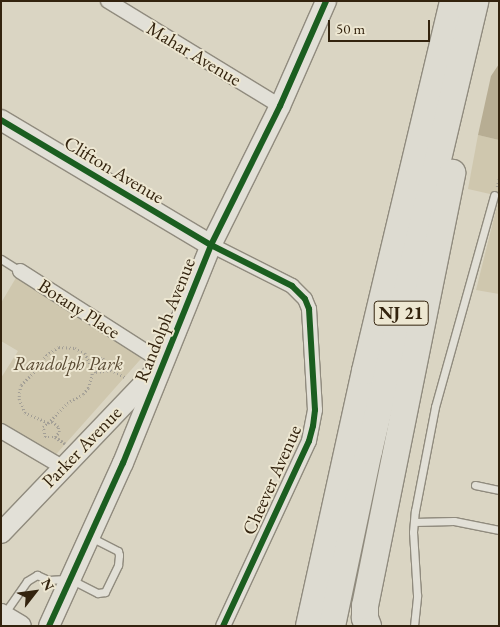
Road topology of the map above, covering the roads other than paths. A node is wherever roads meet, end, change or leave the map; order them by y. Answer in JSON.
{"nodes":[{"id":1,"x":108,"y":1,"type":"edge"},
{"id":2,"x":326,"y":1,"type":"edge"},
{"id":3,"x":453,"y":1,"type":"edge"},
{"id":4,"x":475,"y":1,"type":"edge"},
{"id":5,"x":488,"y":1,"type":"edge"},
{"id":6,"x":280,"y":106,"type":"junction"},
{"id":7,"x":1,"y":120,"type":"edge"},
{"id":8,"x":494,"y":195,"type":"dead end"},
{"id":9,"x":211,"y":245,"type":"junction"},
{"id":10,"x":1,"y":259,"type":"edge"},
{"id":11,"x":20,"y":271,"type":"joint"},
{"id":12,"x":164,"y":363,"type":"junction"},
{"id":13,"x":1,"y":431,"type":"edge"},
{"id":14,"x":62,"y":467,"type":"junction"},
{"id":15,"x":474,"y":485,"type":"dead end"},
{"id":16,"x":499,"y":490,"type":"edge"},
{"id":17,"x":414,"y":522,"type":"junction"},
{"id":18,"x":499,"y":530,"type":"edge"},
{"id":19,"x":1,"y":533,"type":"edge"},
{"id":20,"x":89,"y":537,"type":"junction"},
{"id":21,"x":70,"y":579,"type":"junction"},
{"id":22,"x":2,"y":616,"type":"edge"},
{"id":23,"x":21,"y":626,"type":"edge"},
{"id":24,"x":49,"y":626,"type":"edge"},
{"id":25,"x":223,"y":626,"type":"edge"},
{"id":26,"x":309,"y":626,"type":"edge"},
{"id":27,"x":332,"y":626,"type":"edge"},
{"id":28,"x":368,"y":626,"type":"edge"},
{"id":29,"x":414,"y":626,"type":"edge"}],
"edges":[{"from":1,"to":6,"type":"street","name":"Mahar Avenue"},
{"from":2,"to":6,"type":"street","name":"Randolph Avenue"},
{"from":3,"to":26,"type":"highway","number":"NJ 21"},
{"from":4,"to":27,"type":"highway","number":"NJ 21"},
{"from":5,"to":28,"type":"highway"},
{"from":6,"to":9,"type":"street","name":"Randolph Avenue"},
{"from":7,"to":9,"type":"street","name":"Clifton Avenue"},
{"from":8,"to":17,"type":"lane"},
{"from":9,"to":12,"type":"street","name":"Randolph Avenue"},
{"from":9,"to":25,"type":"street","name":"Cheever Avenue"},
{"from":10,"to":11,"type":"lane"},
{"from":11,"to":12,"type":"street","name":"Botany Place"},
{"from":12,"to":14,"type":"street","name":"Parker Avenue"},
{"from":12,"to":20,"type":"street","name":"Randolph Avenue"},
{"from":13,"to":14,"type":"street"},
{"from":14,"to":19,"type":"street","name":"Parker Avenue"},
{"from":15,"to":16,"type":"lane"},
{"from":17,"to":18,"type":"lane"},
{"from":17,"to":29,"type":"lane"},
{"from":20,"to":21,"type":"street","name":"Randolph Avenue"},
{"from":20,"to":21,"type":"lane"},
{"from":21,"to":22,"type":"lane"},
{"from":21,"to":24,"type":"street","name":"Randolph Avenue"},
{"from":22,"to":23,"type":"street"}]}
